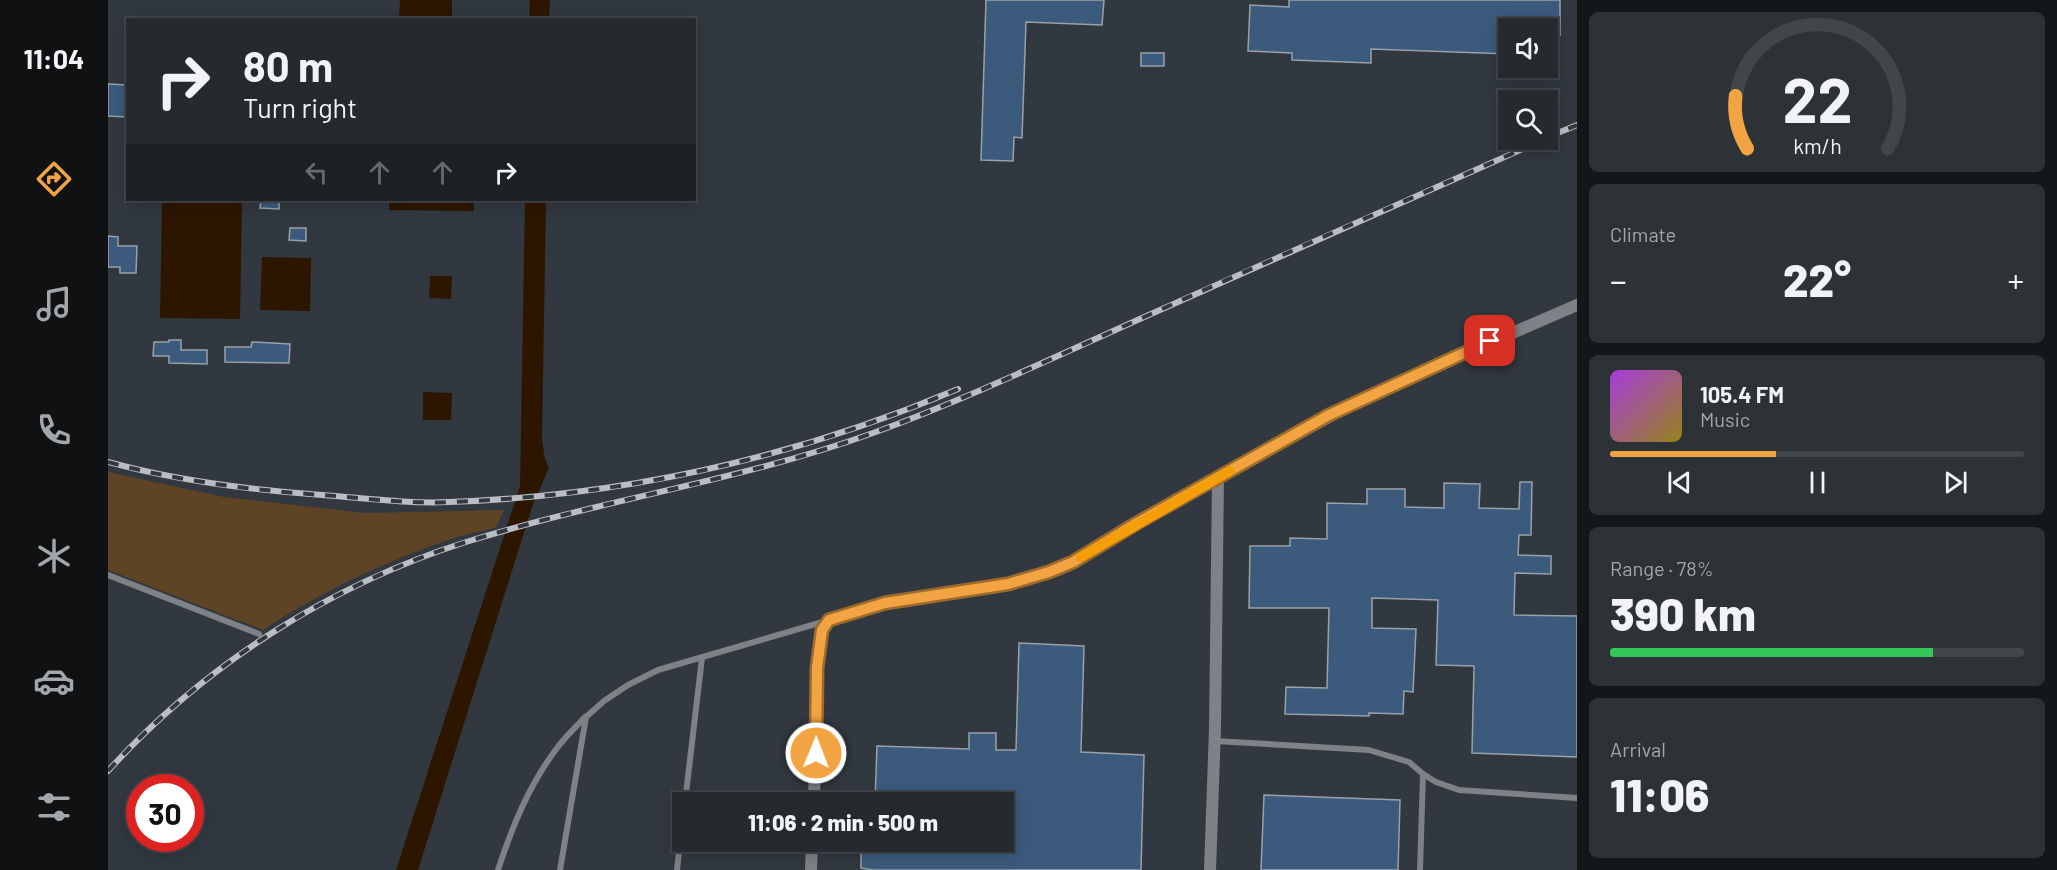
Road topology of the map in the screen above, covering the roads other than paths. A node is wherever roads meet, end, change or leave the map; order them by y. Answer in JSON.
{"nodes":[{"id":1,"x":1577,"y":305,"type":"edge"},
{"id":2,"x":1218,"y":478,"type":"junction"},
{"id":3,"x":108,"y":575,"type":"edge"},
{"id":4,"x":829,"y":620,"type":"junction"},
{"id":5,"x":259,"y":634,"type":"dead end"},
{"id":6,"x":702,"y":658,"type":"junction"},
{"id":7,"x":586,"y":717,"type":"junction"},
{"id":8,"x":1215,"y":741,"type":"junction"},
{"id":9,"x":1423,"y":774,"type":"junction"},
{"id":10,"x":686,"y":792,"type":"edge"},
{"id":11,"x":814,"y":792,"type":"edge"},
{"id":12,"x":1577,"y":798,"type":"edge"},
{"id":13,"x":679,"y":852,"type":"edge"},
{"id":14,"x":812,"y":852,"type":"edge"},
{"id":15,"x":498,"y":870,"type":"edge"},
{"id":16,"x":560,"y":870,"type":"edge"},
{"id":17,"x":677,"y":870,"type":"edge"},
{"id":18,"x":811,"y":870,"type":"edge"},
{"id":19,"x":1210,"y":870,"type":"edge"},
{"id":20,"x":1420,"y":870,"type":"edge"}],
"edges":[{"from":1,"to":2,"type":"street"},
{"from":2,"to":4,"type":"street"},
{"from":2,"to":8,"type":"street"},
{"from":3,"to":5,"type":"lane"},
{"from":4,"to":6,"type":"lane"},
{"from":4,"to":11,"type":"street"},
{"from":6,"to":7,"type":"lane"},
{"from":6,"to":10,"type":"lane"},
{"from":7,"to":15,"type":"lane"},
{"from":7,"to":16,"type":"lane"},
{"from":8,"to":9,"type":"lane"},
{"from":8,"to":19,"type":"street"},
{"from":9,"to":12,"type":"lane"},
{"from":9,"to":20,"type":"lane"},
{"from":13,"to":17,"type":"lane"},
{"from":14,"to":18,"type":"street"}]}
